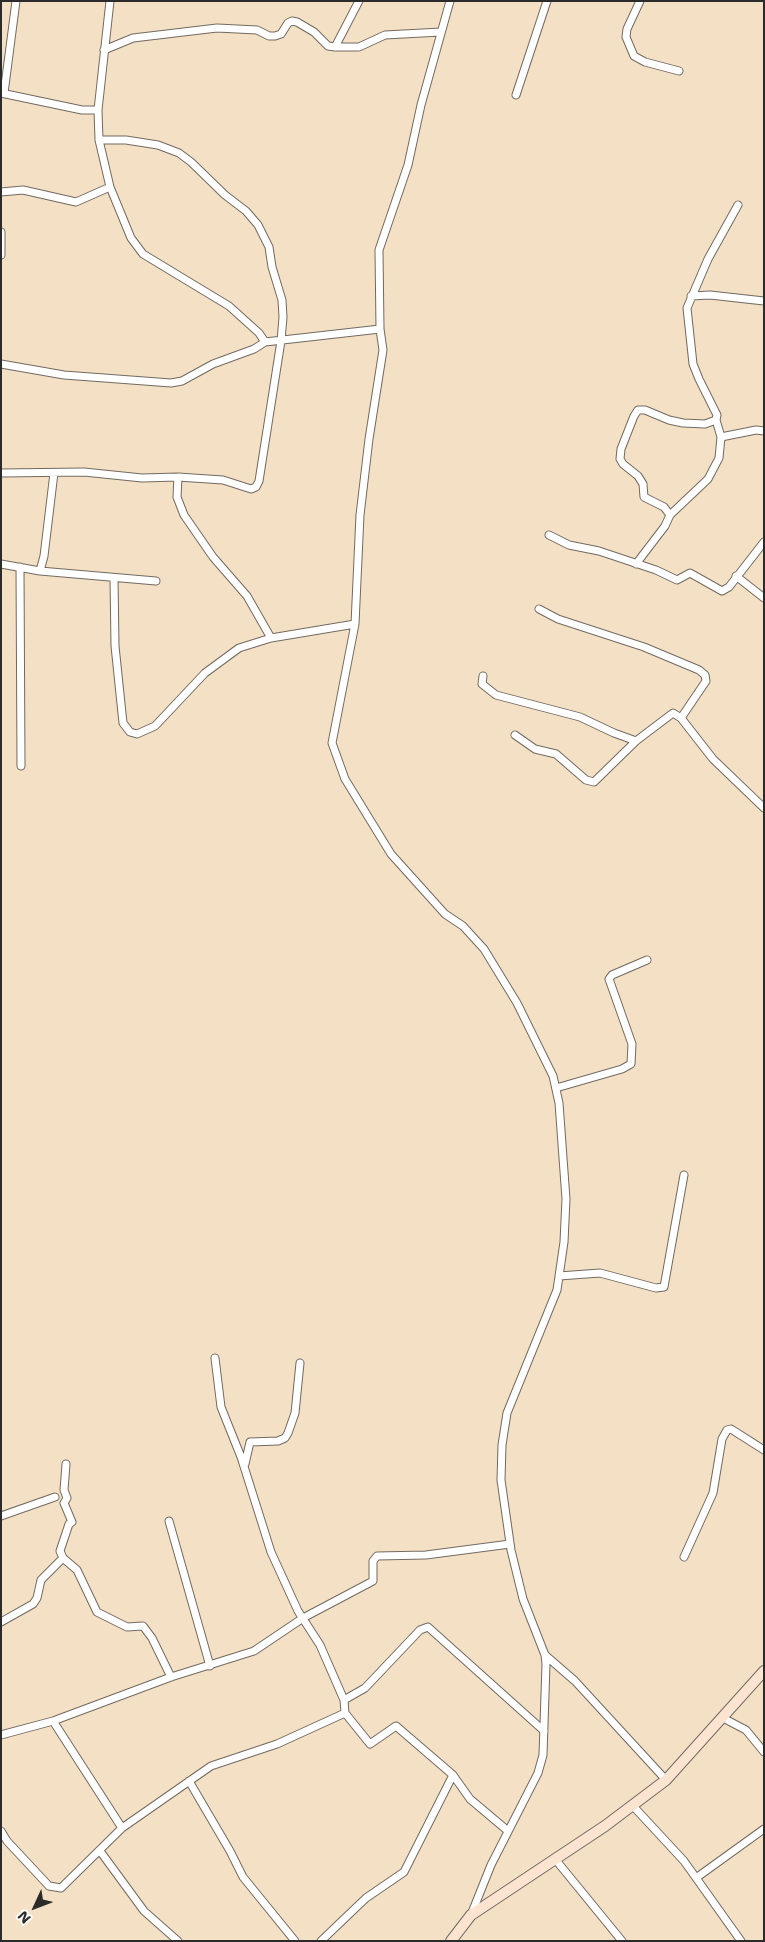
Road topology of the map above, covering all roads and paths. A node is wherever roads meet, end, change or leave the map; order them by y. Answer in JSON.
{"nodes":[{"id":1,"x":16,"y":1,"type":"edge"},
{"id":2,"x":110,"y":1,"type":"edge"},
{"id":3,"x":359,"y":1,"type":"edge"},
{"id":4,"x":450,"y":1,"type":"edge"},
{"id":5,"x":547,"y":1,"type":"edge"},
{"id":6,"x":640,"y":1,"type":"edge"},
{"id":7,"x":442,"y":32,"type":"junction"},
{"id":8,"x":334,"y":47,"type":"junction"},
{"id":9,"x":104,"y":50,"type":"junction"},
{"id":10,"x":679,"y":71,"type":"dead end"},
{"id":11,"x":2,"y":93,"type":"edge"},
{"id":12,"x":516,"y":95,"type":"dead end"},
{"id":13,"x":98,"y":110,"type":"junction"},
{"id":14,"x":99,"y":140,"type":"junction"},
{"id":15,"x":110,"y":187,"type":"junction"},
{"id":16,"x":1,"y":192,"type":"edge"},
{"id":17,"x":738,"y":205,"type":"dead end"},
{"id":18,"x":1,"y":232,"type":"edge"},
{"id":19,"x":1,"y":255,"type":"edge"},
{"id":20,"x":691,"y":296,"type":"junction"},
{"id":21,"x":764,"y":301,"type":"edge"},
{"id":22,"x":380,"y":329,"type":"junction"},
{"id":23,"x":281,"y":341,"type":"junction"},
{"id":24,"x":265,"y":342,"type":"junction"},
{"id":25,"x":1,"y":364,"type":"edge"},
{"id":26,"x":716,"y":420,"type":"junction"},
{"id":27,"x":764,"y":431,"type":"edge"},
{"id":28,"x":721,"y":437,"type":"junction"},
{"id":29,"x":54,"y":473,"type":"junction"},
{"id":30,"x":1,"y":474,"type":"edge"},
{"id":31,"x":178,"y":477,"type":"junction"},
{"id":32,"x":670,"y":515,"type":"junction"},
{"id":33,"x":549,"y":535,"type":"dead end"},
{"id":34,"x":764,"y":542,"type":"edge"},
{"id":35,"x":1,"y":564,"type":"edge"},
{"id":36,"x":636,"y":564,"type":"junction"},
{"id":37,"x":20,"y":567,"type":"junction"},
{"id":38,"x":40,"y":571,"type":"junction"},
{"id":39,"x":736,"y":576,"type":"junction"},
{"id":40,"x":114,"y":578,"type":"junction"},
{"id":41,"x":156,"y":581,"type":"dead end"},
{"id":42,"x":764,"y":598,"type":"edge"},
{"id":43,"x":538,"y":609,"type":"dead end"},
{"id":44,"x":355,"y":624,"type":"junction"},
{"id":45,"x":271,"y":638,"type":"junction"},
{"id":46,"x":483,"y":676,"type":"dead end"},
{"id":47,"x":681,"y":718,"type":"junction"},
{"id":48,"x":515,"y":735,"type":"dead end"},
{"id":49,"x":636,"y":741,"type":"junction"},
{"id":50,"x":20,"y":766,"type":"dead end"},
{"id":51,"x":764,"y":808,"type":"edge"},
{"id":52,"x":647,"y":960,"type":"dead end"},
{"id":53,"x":556,"y":1088,"type":"junction"},
{"id":54,"x":684,"y":1175,"type":"dead end"},
{"id":55,"x":559,"y":1276,"type":"junction"},
{"id":56,"x":215,"y":1358,"type":"dead end"},
{"id":57,"x":300,"y":1363,"type":"dead end"},
{"id":58,"x":764,"y":1450,"type":"edge"},
{"id":59,"x":66,"y":1464,"type":"dead end"},
{"id":60,"x":244,"y":1467,"type":"junction"},
{"id":61,"x":55,"y":1497,"type":"dead end"},
{"id":62,"x":1,"y":1516,"type":"edge"},
{"id":63,"x":169,"y":1521,"type":"dead end"},
{"id":64,"x":510,"y":1544,"type":"junction"},
{"id":65,"x":684,"y":1557,"type":"dead end"},
{"id":66,"x":63,"y":1558,"type":"junction"},
{"id":67,"x":303,"y":1618,"type":"junction"},
{"id":68,"x":1,"y":1622,"type":"edge"},
{"id":69,"x":545,"y":1655,"type":"junction"},
{"id":70,"x":210,"y":1666,"type":"junction"},
{"id":71,"x":764,"y":1671,"type":"edge"},
{"id":72,"x":171,"y":1677,"type":"junction"},
{"id":73,"x":344,"y":1700,"type":"junction"},
{"id":74,"x":345,"y":1713,"type":"junction"},
{"id":75,"x":723,"y":1718,"type":"junction"},
{"id":76,"x":52,"y":1721,"type":"junction"},
{"id":77,"x":544,"y":1731,"type":"junction"},
{"id":78,"x":1,"y":1735,"type":"edge"},
{"id":79,"x":764,"y":1752,"type":"edge"},
{"id":80,"x":452,"y":1774,"type":"junction"},
{"id":81,"x":666,"y":1780,"type":"junction"},
{"id":82,"x":189,"y":1782,"type":"junction"},
{"id":83,"x":633,"y":1806,"type":"junction"},
{"id":84,"x":122,"y":1828,"type":"junction"},
{"id":85,"x":764,"y":1829,"type":"edge"},
{"id":86,"x":1,"y":1831,"type":"edge"},
{"id":87,"x":508,"y":1831,"type":"junction"},
{"id":88,"x":100,"y":1851,"type":"junction"},
{"id":89,"x":555,"y":1859,"type":"junction"},
{"id":90,"x":696,"y":1878,"type":"junction"},
{"id":91,"x":470,"y":1915,"type":"junction"},
{"id":92,"x":178,"y":1941,"type":"edge"},
{"id":93,"x":295,"y":1941,"type":"edge"},
{"id":94,"x":321,"y":1941,"type":"edge"},
{"id":95,"x":451,"y":1941,"type":"edge"},
{"id":96,"x":622,"y":1941,"type":"edge"},
{"id":97,"x":741,"y":1941,"type":"edge"}],
"edges":[{"from":1,"to":11,"type":"street"},
{"from":2,"to":9,"type":"street"},
{"from":3,"to":8,"type":"street"},
{"from":4,"to":7,"type":"street"},
{"from":5,"to":12,"type":"street"},
{"from":6,"to":10,"type":"street"},
{"from":7,"to":8,"type":"street"},
{"from":7,"to":22,"type":"street"},
{"from":8,"to":9,"type":"street"},
{"from":9,"to":13,"type":"street"},
{"from":11,"to":13,"type":"street"},
{"from":13,"to":14,"type":"street"},
{"from":14,"to":15,"type":"street"},
{"from":14,"to":23,"type":"street"},
{"from":15,"to":16,"type":"street"},
{"from":15,"to":24,"type":"street"},
{"from":17,"to":20,"type":"street"},
{"from":18,"to":19,"type":"street"},
{"from":20,"to":21,"type":"street"},
{"from":20,"to":26,"type":"street"},
{"from":22,"to":23,"type":"street"},
{"from":22,"to":44,"type":"street"},
{"from":23,"to":24,"type":"street"},
{"from":23,"to":31,"type":"street"},
{"from":24,"to":25,"type":"street"},
{"from":26,"to":28,"type":"street"},
{"from":26,"to":32,"type":"street"},
{"from":27,"to":28,"type":"street"},
{"from":28,"to":32,"type":"street"},
{"from":29,"to":30,"type":"street"},
{"from":29,"to":31,"type":"street"},
{"from":29,"to":38,"type":"street"},
{"from":31,"to":45,"type":"street"},
{"from":32,"to":36,"type":"street"},
{"from":33,"to":36,"type":"street"},
{"from":34,"to":39,"type":"street"},
{"from":35,"to":37,"type":"street"},
{"from":36,"to":39,"type":"street"},
{"from":37,"to":38,"type":"street"},
{"from":37,"to":50,"type":"street"},
{"from":38,"to":40,"type":"street"},
{"from":39,"to":42,"type":"street"},
{"from":40,"to":41,"type":"street"},
{"from":40,"to":45,"type":"street"},
{"from":43,"to":47,"type":"street"},
{"from":44,"to":45,"type":"street"},
{"from":44,"to":53,"type":"street"},
{"from":46,"to":49,"type":"street"},
{"from":47,"to":49,"type":"street"},
{"from":47,"to":51,"type":"street"},
{"from":48,"to":49,"type":"street"},
{"from":52,"to":53,"type":"street"},
{"from":53,"to":55,"type":"street"},
{"from":54,"to":55,"type":"street"},
{"from":55,"to":64,"type":"street"},
{"from":56,"to":60,"type":"street"},
{"from":57,"to":60,"type":"street"},
{"from":58,"to":65,"type":"street"},
{"from":59,"to":66,"type":"street"},
{"from":60,"to":67,"type":"street"},
{"from":61,"to":62,"type":"street"},
{"from":63,"to":70,"type":"street"},
{"from":64,"to":67,"type":"street"},
{"from":64,"to":69,"type":"street"},
{"from":66,"to":68,"type":"street"},
{"from":66,"to":72,"type":"street"},
{"from":67,"to":70,"type":"street"},
{"from":67,"to":73,"type":"street"},
{"from":69,"to":77,"type":"street"},
{"from":69,"to":81,"type":"street"},
{"from":70,"to":72,"type":"street"},
{"from":71,"to":75,"type":"street"},
{"from":72,"to":76,"type":"street"},
{"from":73,"to":74,"type":"street"},
{"from":73,"to":77,"type":"street"},
{"from":74,"to":80,"type":"street"},
{"from":74,"to":82,"type":"street"},
{"from":75,"to":79,"type":"street"},
{"from":75,"to":81,"type":"street"},
{"from":76,"to":78,"type":"street"},
{"from":76,"to":84,"type":"street"},
{"from":77,"to":87,"type":"street"},
{"from":80,"to":87,"type":"street"},
{"from":80,"to":94,"type":"street"},
{"from":81,"to":83,"type":"street"},
{"from":82,"to":84,"type":"street"},
{"from":82,"to":93,"type":"street"},
{"from":83,"to":89,"type":"street"},
{"from":83,"to":90,"type":"street"},
{"from":84,"to":88,"type":"street"},
{"from":85,"to":90,"type":"street"},
{"from":86,"to":88,"type":"street"},
{"from":87,"to":91,"type":"street"},
{"from":88,"to":92,"type":"street"},
{"from":89,"to":91,"type":"street"},
{"from":89,"to":96,"type":"street"},
{"from":90,"to":97,"type":"street"},
{"from":91,"to":95,"type":"street"}]}
